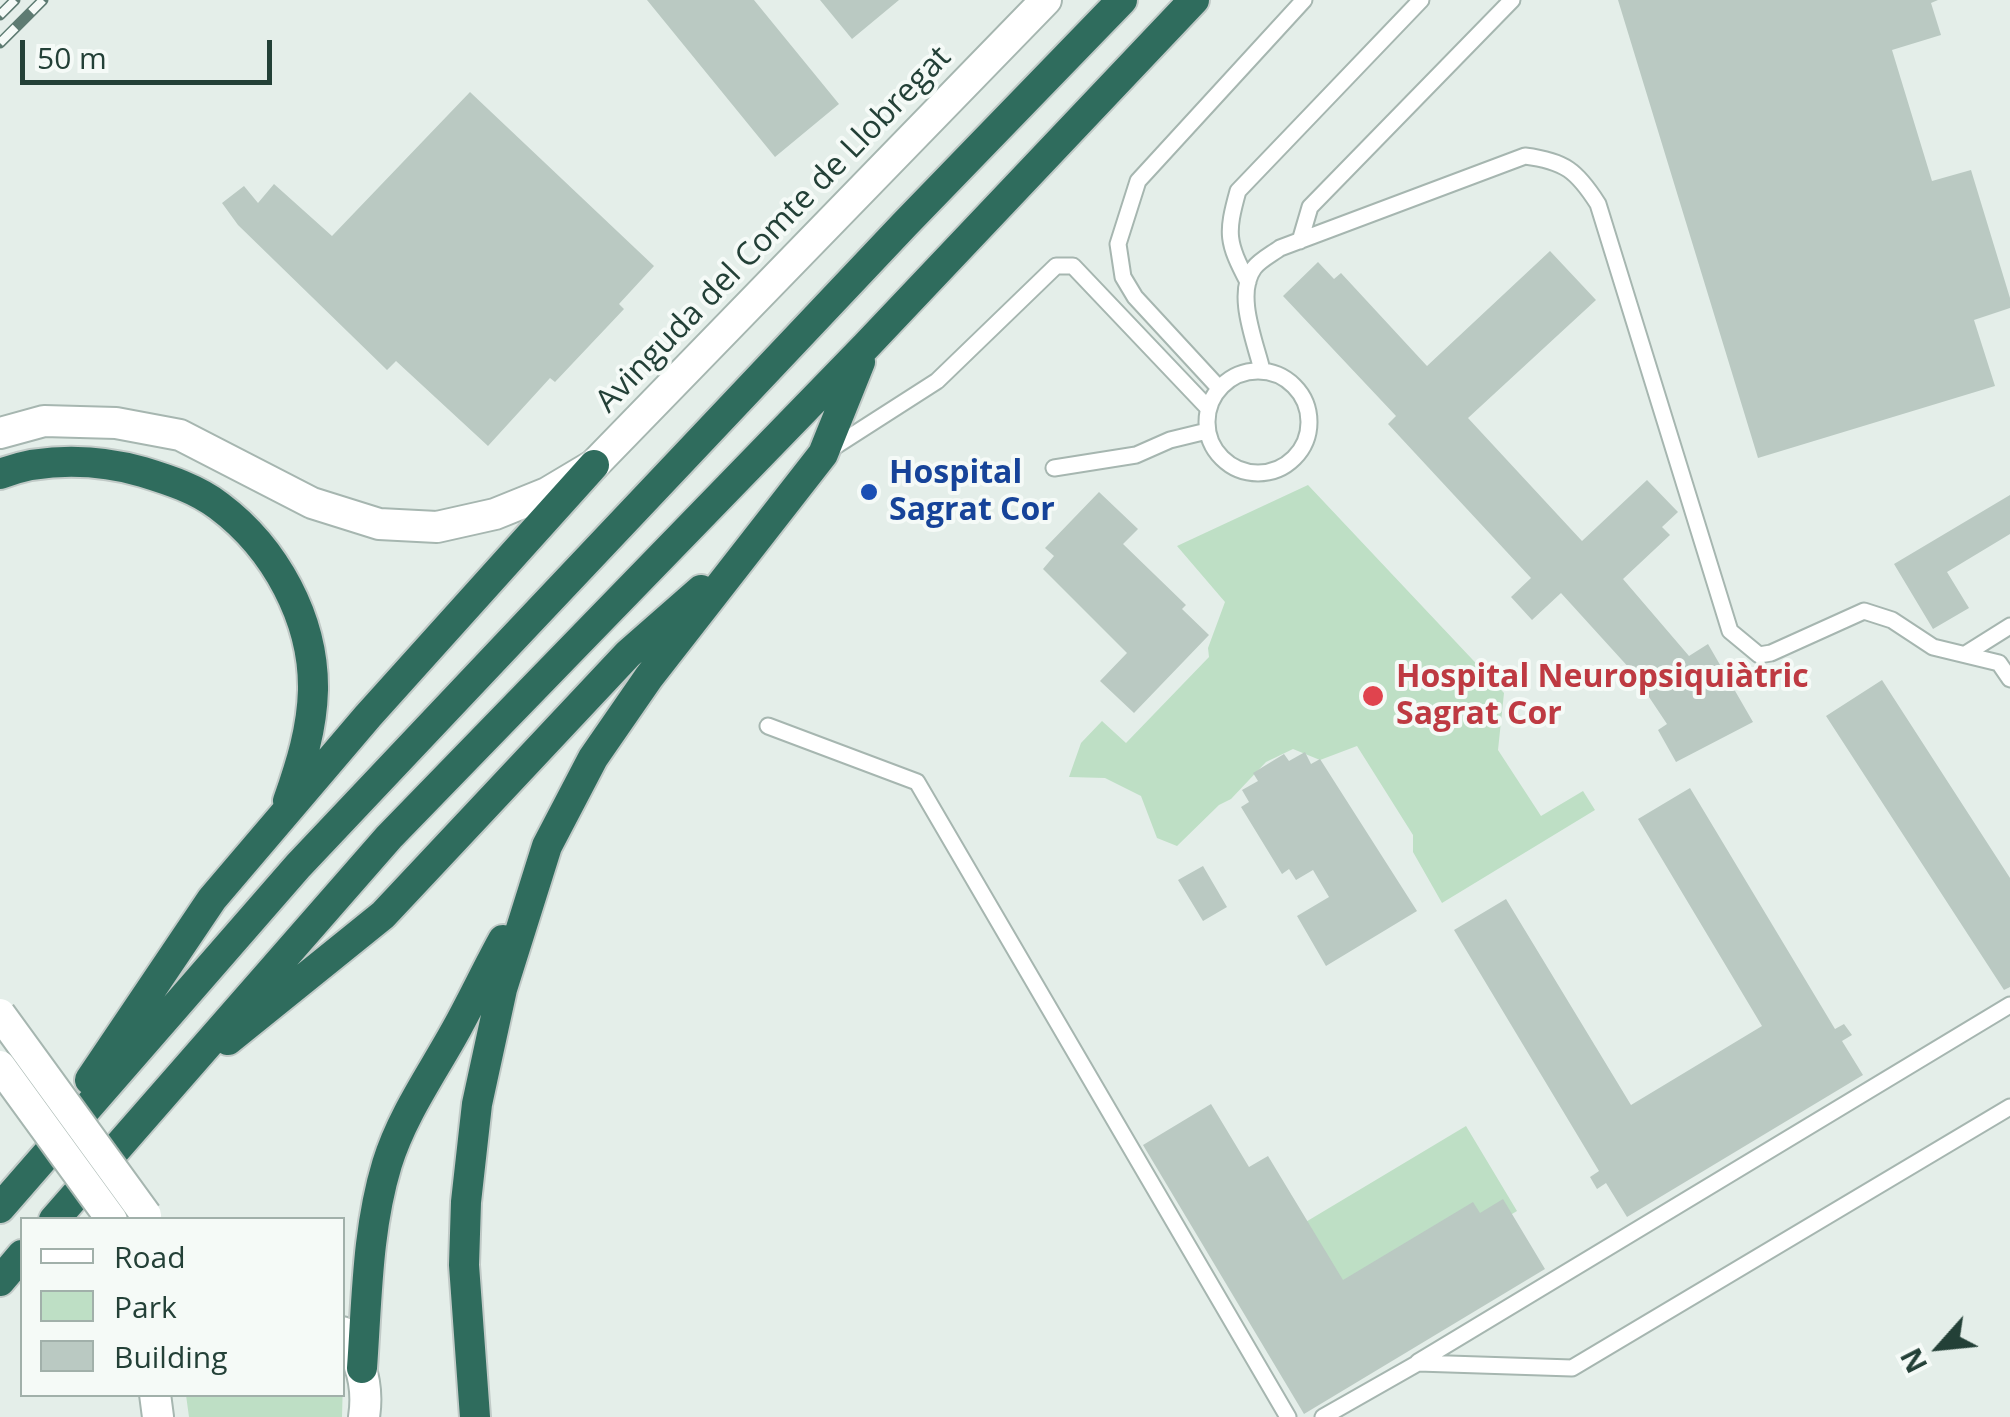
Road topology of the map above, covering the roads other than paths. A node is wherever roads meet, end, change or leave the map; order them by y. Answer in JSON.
{"nodes":[{"id":1,"x":1046,"y":0,"type":"edge"},
{"id":2,"x":1122,"y":0,"type":"edge"},
{"id":3,"x":1194,"y":0,"type":"edge"},
{"id":4,"x":1304,"y":0,"type":"edge"},
{"id":5,"x":1420,"y":0,"type":"edge"},
{"id":6,"x":1512,"y":0,"type":"edge"},
{"id":7,"x":1300,"y":241,"type":"junction"},
{"id":8,"x":1248,"y":282,"type":"junction"},
{"id":9,"x":866,"y":346,"type":"junction"},
{"id":10,"x":1262,"y":370,"type":"junction"},
{"id":11,"x":1219,"y":388,"type":"junction"},
{"id":12,"x":1208,"y":408,"type":"junction"},
{"id":13,"x":1207,"y":431,"type":"junction"},
{"id":14,"x":0,"y":433,"type":"edge"},
{"id":15,"x":823,"y":454,"type":"junction"},
{"id":16,"x":594,"y":465,"type":"junction"},
{"id":17,"x":1054,"y":468,"type":"dead end"},
{"id":18,"x":0,"y":474,"type":"edge"},
{"id":19,"x":756,"y":542,"type":"junction"},
{"id":20,"x":2010,"y":626,"type":"edge"},
{"id":21,"x":1967,"y":653,"type":"junction"},
{"id":22,"x":2010,"y":679,"type":"edge"},
{"id":23,"x":768,"y":726,"type":"dead end"},
{"id":24,"x":282,"y":819,"type":"junction"},
{"id":25,"x":536,"y":880,"type":"junction"},
{"id":26,"x":2010,"y":1005,"type":"edge"},
{"id":27,"x":0,"y":1014,"type":"edge"},
{"id":28,"x":0,"y":1066,"type":"edge"},
{"id":29,"x":174,"y":1081,"type":"junction"},
{"id":30,"x":2010,"y":1107,"type":"edge"},
{"id":31,"x":40,"y":1159,"type":"junction"},
{"id":32,"x":0,"y":1208,"type":"edge"},
{"id":33,"x":57,"y":1217,"type":"edge"},
{"id":34,"x":110,"y":1217,"type":"edge"},
{"id":35,"x":148,"y":1217,"type":"edge"},
{"id":36,"x":20,"y":1257,"type":"edge"},
{"id":37,"x":0,"y":1281,"type":"edge"},
{"id":38,"x":345,"y":1337,"type":"edge"},
{"id":39,"x":1418,"y":1362,"type":"junction"},
{"id":40,"x":362,"y":1368,"type":"junction"},
{"id":41,"x":364,"y":1417,"type":"edge"},
{"id":42,"x":475,"y":1417,"type":"edge"},
{"id":43,"x":1288,"y":1417,"type":"edge"},
{"id":44,"x":1323,"y":1417,"type":"edge"}],
"edges":[{"from":1,"to":16,"type":"street","name":"Avinguda del Comte de Llobregat"},
{"from":2,"to":31,"type":"highway"},
{"from":3,"to":9,"type":"highway"},
{"from":4,"to":11,"type":"lane"},
{"from":5,"to":8,"type":"lane"},
{"from":6,"to":7,"type":"lane"},
{"from":7,"to":8,"type":"lane"},
{"from":7,"to":21,"type":"lane"},
{"from":8,"to":10,"type":"lane"},
{"from":9,"to":15,"type":"highway"},
{"from":9,"to":29,"type":"highway"},
{"from":10,"to":11,"type":"lane"},
{"from":10,"to":13,"type":"lane"},
{"from":11,"to":12,"type":"lane"},
{"from":12,"to":13,"type":"lane"},
{"from":12,"to":15,"type":"lane"},
{"from":13,"to":17,"type":"lane"},
{"from":14,"to":16,"type":"street","name":"Avinguda del Comte de Llobregat"},
{"from":15,"to":19,"type":"highway"},
{"from":16,"to":24,"type":"highway"},
{"from":18,"to":24,"type":"highway"},
{"from":19,"to":25,"type":"highway"},
{"from":19,"to":29,"type":"highway"},
{"from":20,"to":21,"type":"lane"},
{"from":21,"to":22,"type":"lane"},
{"from":23,"to":43,"type":"lane"},
{"from":24,"to":31,"type":"highway"},
{"from":25,"to":40,"type":"highway"},
{"from":25,"to":42,"type":"highway"},
{"from":26,"to":39,"type":"lane"},
{"from":27,"to":35,"type":"street","bridge":true},
{"from":28,"to":34,"type":"street","bridge":true},
{"from":29,"to":33,"type":"highway"},
{"from":30,"to":39,"type":"lane"},
{"from":31,"to":32,"type":"highway"},
{"from":36,"to":37,"type":"highway"},
{"from":38,"to":40,"type":"street"},
{"from":39,"to":44,"type":"lane"},
{"from":40,"to":41,"type":"street"}]}
